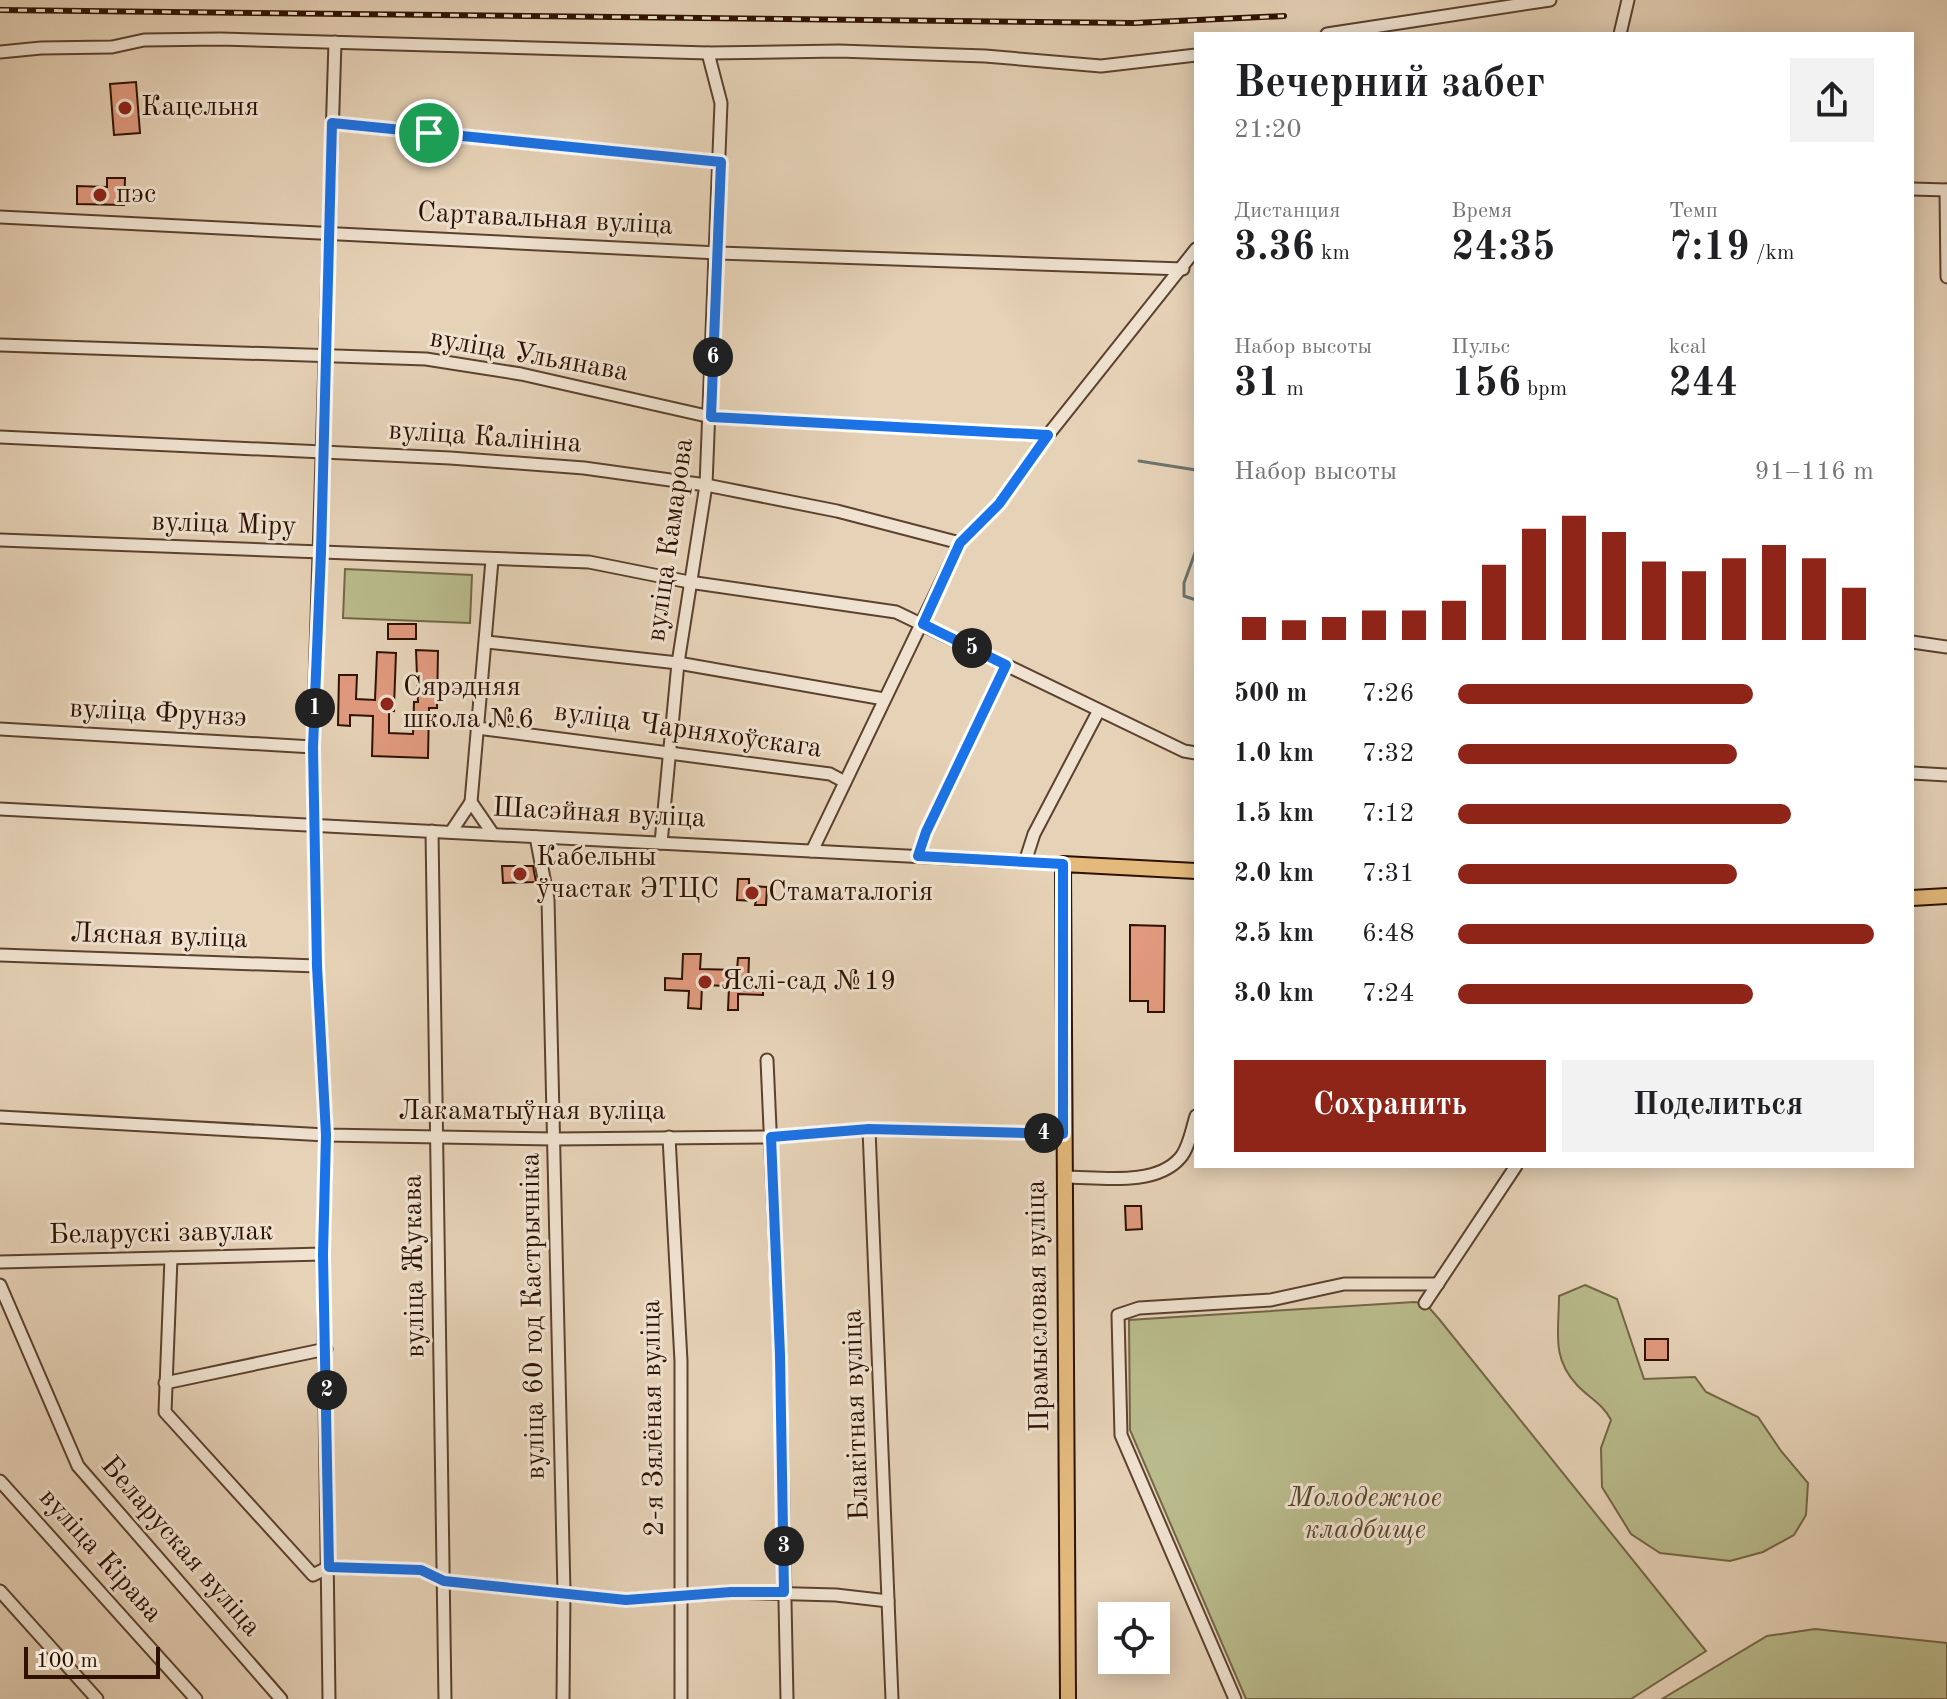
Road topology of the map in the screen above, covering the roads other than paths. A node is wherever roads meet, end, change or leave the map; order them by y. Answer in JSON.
{"nodes":[{"id":1,"x":1550,"y":0,"type":"edge"},
{"id":2,"x":1628,"y":0,"type":"edge"},
{"id":3,"x":1346,"y":32,"type":"edge"},
{"id":4,"x":1620,"y":32,"type":"edge"},
{"id":5,"x":335,"y":42,"type":"junction"},
{"id":6,"x":0,"y":52,"type":"edge"},
{"id":7,"x":708,"y":53,"type":"junction"},
{"id":8,"x":1194,"y":55,"type":"edge"},
{"id":9,"x":332,"y":123,"type":"junction"},
{"id":10,"x":721,"y":162,"type":"junction"},
{"id":11,"x":1914,"y":189,"type":"edge"},
{"id":12,"x":1946,"y":190,"type":"edge"},
{"id":13,"x":0,"y":217,"type":"edge"},
{"id":14,"x":327,"y":232,"type":"junction"},
{"id":15,"x":1194,"y":252,"type":"edge"},
{"id":16,"x":718,"y":253,"type":"junction"},
{"id":17,"x":1946,"y":260,"type":"edge"},
{"id":18,"x":1183,"y":269,"type":"junction"},
{"id":19,"x":1947,"y":277,"type":"edge"},
{"id":20,"x":0,"y":345,"type":"edge"},
{"id":21,"x":324,"y":355,"type":"junction"},
{"id":22,"x":711,"y":417,"type":"junction"},
{"id":23,"x":1048,"y":435,"type":"junction"},
{"id":24,"x":0,"y":437,"type":"edge"},
{"id":25,"x":322,"y":454,"type":"junction"},
{"id":26,"x":706,"y":485,"type":"junction"},
{"id":27,"x":0,"y":540,"type":"edge"},
{"id":28,"x":960,"y":543,"type":"junction"},
{"id":29,"x":321,"y":552,"type":"junction"},
{"id":30,"x":492,"y":560,"type":"junction"},
{"id":31,"x":689,"y":582,"type":"junction"},
{"id":32,"x":923,"y":624,"type":"junction"},
{"id":33,"x":487,"y":642,"type":"junction"},
{"id":34,"x":1914,"y":642,"type":"edge"},
{"id":35,"x":1947,"y":647,"type":"edge"},
{"id":36,"x":678,"y":663,"type":"junction"},
{"id":37,"x":1006,"y":665,"type":"junction"},
{"id":38,"x":884,"y":699,"type":"junction"},
{"id":39,"x":1098,"y":712,"type":"junction"},
{"id":40,"x":477,"y":728,"type":"junction"},
{"id":41,"x":0,"y":729,"type":"edge"},
{"id":42,"x":313,"y":747,"type":"junction"},
{"id":43,"x":669,"y":751,"type":"junction"},
{"id":44,"x":1194,"y":753,"type":"edge"},
{"id":45,"x":1914,"y":773,"type":"edge"},
{"id":46,"x":1947,"y":775,"type":"edge"},
{"id":47,"x":845,"y":782,"type":"junction"},
{"id":48,"x":471,"y":802,"type":"junction"},
{"id":49,"x":0,"y":809,"type":"edge"},
{"id":50,"x":315,"y":825,"type":"junction"},
{"id":51,"x":432,"y":831,"type":"junction"},
{"id":52,"x":451,"y":832,"type":"junction"},
{"id":53,"x":493,"y":834,"type":"junction"},
{"id":54,"x":536,"y":837,"type":"junction"},
{"id":55,"x":661,"y":843,"type":"junction"},
{"id":56,"x":812,"y":851,"type":"junction"},
{"id":57,"x":918,"y":856,"type":"junction"},
{"id":58,"x":1025,"y":862,"type":"junction"},
{"id":59,"x":1063,"y":864,"type":"junction"},
{"id":60,"x":1194,"y":871,"type":"edge"},
{"id":61,"x":1947,"y":896,"type":"edge"},
{"id":62,"x":1914,"y":898,"type":"edge"},
{"id":63,"x":0,"y":955,"type":"edge"},
{"id":64,"x":317,"y":966,"type":"junction"},
{"id":65,"x":767,"y":1060,"type":"dead end"},
{"id":66,"x":0,"y":1117,"type":"edge"},
{"id":67,"x":1194,"y":1122,"type":"edge"},
{"id":68,"x":869,"y":1129,"type":"junction"},
{"id":69,"x":436,"y":1134,"type":"junction"},
{"id":70,"x":1063,"y":1134,"type":"junction"},
{"id":71,"x":326,"y":1135,"type":"junction"},
{"id":72,"x":669,"y":1137,"type":"junction"},
{"id":73,"x":771,"y":1137,"type":"junction"},
{"id":74,"x":554,"y":1139,"type":"junction"},
{"id":75,"x":1515,"y":1168,"type":"edge"},
{"id":76,"x":1064,"y":1177,"type":"junction"},
{"id":77,"x":323,"y":1254,"type":"junction"},
{"id":78,"x":171,"y":1258,"type":"junction"},
{"id":79,"x":0,"y":1262,"type":"edge"},
{"id":80,"x":1438,"y":1284,"type":"junction"},
{"id":81,"x":0,"y":1285,"type":"edge"},
{"id":82,"x":1425,"y":1303,"type":"dead end"},
{"id":83,"x":326,"y":1349,"type":"junction"},
{"id":84,"x":165,"y":1383,"type":"junction"},
{"id":85,"x":0,"y":1481,"type":"edge"},
{"id":86,"x":444,"y":1558,"type":"junction"},
{"id":87,"x":329,"y":1567,"type":"junction"},
{"id":88,"x":421,"y":1570,"type":"junction"},
{"id":89,"x":444,"y":1581,"type":"junction"},
{"id":90,"x":0,"y":1591,"type":"edge"},
{"id":91,"x":564,"y":1592,"type":"junction"},
{"id":92,"x":784,"y":1592,"type":"junction"},
{"id":93,"x":679,"y":1597,"type":"junction"},
{"id":94,"x":888,"y":1601,"type":"junction"},
{"id":95,"x":97,"y":1699,"type":"edge"},
{"id":96,"x":196,"y":1699,"type":"edge"},
{"id":97,"x":281,"y":1699,"type":"edge"},
{"id":98,"x":329,"y":1699,"type":"edge"},
{"id":99,"x":445,"y":1699,"type":"edge"},
{"id":100,"x":563,"y":1699,"type":"edge"},
{"id":101,"x":681,"y":1699,"type":"edge"},
{"id":102,"x":787,"y":1699,"type":"edge"},
{"id":103,"x":892,"y":1699,"type":"edge"},
{"id":104,"x":1068,"y":1699,"type":"edge"},
{"id":105,"x":1235,"y":1699,"type":"edge"}],
"edges":[{"from":1,"to":3,"type":"street"},
{"from":2,"to":4,"type":"street"},
{"from":5,"to":6,"type":"street"},
{"from":5,"to":7,"type":"street"},
{"from":5,"to":9,"type":"street"},
{"from":7,"to":8,"type":"street"},
{"from":7,"to":10,"type":"street","name":"вуліца Камарова"},
{"from":9,"to":10,"type":"street"},
{"from":9,"to":14,"type":"street"},
{"from":10,"to":16,"type":"street","name":"вуліца Камарова"},
{"from":11,"to":12,"type":"street"},
{"from":12,"to":17,"type":"street"},
{"from":13,"to":14,"type":"street","name":"Сартавальная вуліца"},
{"from":14,"to":16,"type":"street","name":"Сартавальная вуліца"},
{"from":14,"to":21,"type":"street"},
{"from":15,"to":18,"type":"street"},
{"from":16,"to":18,"type":"street","name":"Сартавальная вуліца"},
{"from":16,"to":22,"type":"street","name":"вуліца Камарова"},
{"from":17,"to":19,"type":"street"},
{"from":18,"to":23,"type":"street"},
{"from":20,"to":21,"type":"street","name":"вуліца Ульянава"},
{"from":21,"to":22,"type":"street","name":"вуліца Ульянава"},
{"from":21,"to":25,"type":"street"},
{"from":22,"to":23,"type":"street","name":"вуліца Ульянава"},
{"from":22,"to":26,"type":"street","name":"вуліца Камарова"},
{"from":23,"to":28,"type":"street"},
{"from":24,"to":25,"type":"street","name":"вуліца Калініна"},
{"from":25,"to":26,"type":"street","name":"вуліца Калініна"},
{"from":25,"to":29,"type":"street"},
{"from":26,"to":28,"type":"street","name":"вуліца Калініна"},
{"from":26,"to":31,"type":"street","name":"вуліца Камарова"},
{"from":27,"to":29,"type":"street","name":"вуліца Міру"},
{"from":28,"to":32,"type":"street"},
{"from":29,"to":30,"type":"street","name":"вуліца Міру"},
{"from":29,"to":42,"type":"street"},
{"from":30,"to":31,"type":"street","name":"вуліца Міру"},
{"from":30,"to":33,"type":"street"},
{"from":31,"to":32,"type":"street","name":"вуліца Міру"},
{"from":31,"to":36,"type":"street","name":"вуліца Камарова"},
{"from":32,"to":37,"type":"street","name":"вуліца Міру"},
{"from":32,"to":38,"type":"street"},
{"from":33,"to":36,"type":"street"},
{"from":33,"to":40,"type":"street"},
{"from":34,"to":35,"type":"street"},
{"from":36,"to":38,"type":"street"},
{"from":36,"to":43,"type":"street","name":"вуліца Камарова"},
{"from":37,"to":39,"type":"street","name":"вуліца Міру"},
{"from":37,"to":57,"type":"street"},
{"from":38,"to":47,"type":"street"},
{"from":39,"to":44,"type":"street","name":"вуліца Міру"},
{"from":39,"to":58,"type":"street"},
{"from":40,"to":43,"type":"street","name":"вуліца Чарняхоўскага"},
{"from":40,"to":48,"type":"street"},
{"from":41,"to":42,"type":"street","name":"вуліца Фрунзэ"},
{"from":42,"to":50,"type":"street"},
{"from":43,"to":47,"type":"street","name":"вуліца Чарняхоўскага"},
{"from":43,"to":55,"type":"street","name":"вуліца Камарова"},
{"from":45,"to":46,"type":"street"},
{"from":47,"to":56,"type":"street"},
{"from":48,"to":52,"type":"street"},
{"from":48,"to":53,"type":"street"},
{"from":49,"to":50,"type":"street","name":"Шасэйная вуліца"},
{"from":50,"to":51,"type":"street","name":"Шасэйная вуліца"},
{"from":50,"to":64,"type":"street"},
{"from":51,"to":52,"type":"street","name":"Шасэйная вуліца"},
{"from":51,"to":69,"type":"street","name":"вуліца Жукава"},
{"from":52,"to":53,"type":"street","name":"Шасэйная вуліца"},
{"from":53,"to":54,"type":"street","name":"Шасэйная вуліца"},
{"from":54,"to":55,"type":"street","name":"Шасэйная вуліца"},
{"from":54,"to":74,"type":"street","name":"вуліца 60 год Кастрычніка"},
{"from":55,"to":56,"type":"street","name":"Шасэйная вуліца"},
{"from":56,"to":57,"type":"street","name":"Шасэйная вуліца"},
{"from":57,"to":58,"type":"street","name":"Шасэйная вуліца"},
{"from":58,"to":59,"type":"street","name":"Шасэйная вуліца"},
{"from":59,"to":60,"type":"main road","name":"Шасэйная вуліца"},
{"from":59,"to":70,"type":"main road","name":"Прамысловая вуліца"},
{"from":61,"to":62,"type":"main road"},
{"from":63,"to":64,"type":"street","name":"Лясная вуліца"},
{"from":64,"to":71,"type":"street"},
{"from":65,"to":73,"type":"street"},
{"from":66,"to":71,"type":"street","name":"Лакаматыўная вуліца"},
{"from":67,"to":76,"type":"street"},
{"from":68,"to":70,"type":"street","name":"Лакаматыўная вуліца"},
{"from":68,"to":73,"type":"street","name":"Лакаматыўная вуліца"},
{"from":68,"to":94,"type":"street","name":"Блакітная вуліца"},
{"from":69,"to":71,"type":"street","name":"Лакаматыўная вуліца"},
{"from":69,"to":74,"type":"street","name":"Лакаматыўная вуліца"},
{"from":69,"to":86,"type":"street","name":"вуліца Жукава"},
{"from":70,"to":76,"type":"main road","name":"Прамысловая вуліца"},
{"from":71,"to":77,"type":"street"},
{"from":72,"to":73,"type":"street","name":"Лакаматыўная вуліца"},
{"from":72,"to":74,"type":"street","name":"Лакаматыўная вуліца"},
{"from":72,"to":93,"type":"street","name":"2-я Зялёная вуліца"},
{"from":73,"to":92,"type":"street"},
{"from":74,"to":91,"type":"street","name":"вуліца 60 год Кастрычніка"},
{"from":75,"to":80,"type":"street"},
{"from":76,"to":104,"type":"main road","name":"Прамысловая вуліца"},
{"from":77,"to":78,"type":"street","name":"Беларускі завулак"},
{"from":77,"to":83,"type":"street"},
{"from":78,"to":79,"type":"street","name":"Беларускі завулак"},
{"from":78,"to":84,"type":"street"},
{"from":80,"to":82,"type":"street"},
{"from":80,"to":105,"type":"street"},
{"from":81,"to":97,"type":"street","name":"Беларуская вуліца"},
{"from":83,"to":84,"type":"street"},
{"from":83,"to":87,"type":"street"},
{"from":84,"to":87,"type":"street"},
{"from":85,"to":96,"type":"street","name":"вуліца Кірава"},
{"from":86,"to":88,"type":"street"},
{"from":86,"to":89,"type":"street","name":"вуліца Жукава"},
{"from":87,"to":88,"type":"street"},
{"from":87,"to":98,"type":"street"},
{"from":88,"to":89,"type":"street"},
{"from":89,"to":91,"type":"street"},
{"from":89,"to":99,"type":"street","name":"вуліца Жукава"},
{"from":90,"to":95,"type":"street"},
{"from":91,"to":93,"type":"street"},
{"from":91,"to":100,"type":"street","name":"вуліца 60 год Кастрычніка"},
{"from":92,"to":93,"type":"street"},
{"from":92,"to":94,"type":"street"},
{"from":92,"to":102,"type":"street"},
{"from":93,"to":101,"type":"street","name":"2-я Зялёная вуліца"},
{"from":94,"to":103,"type":"street","name":"Блакітная вуліца"}]}
